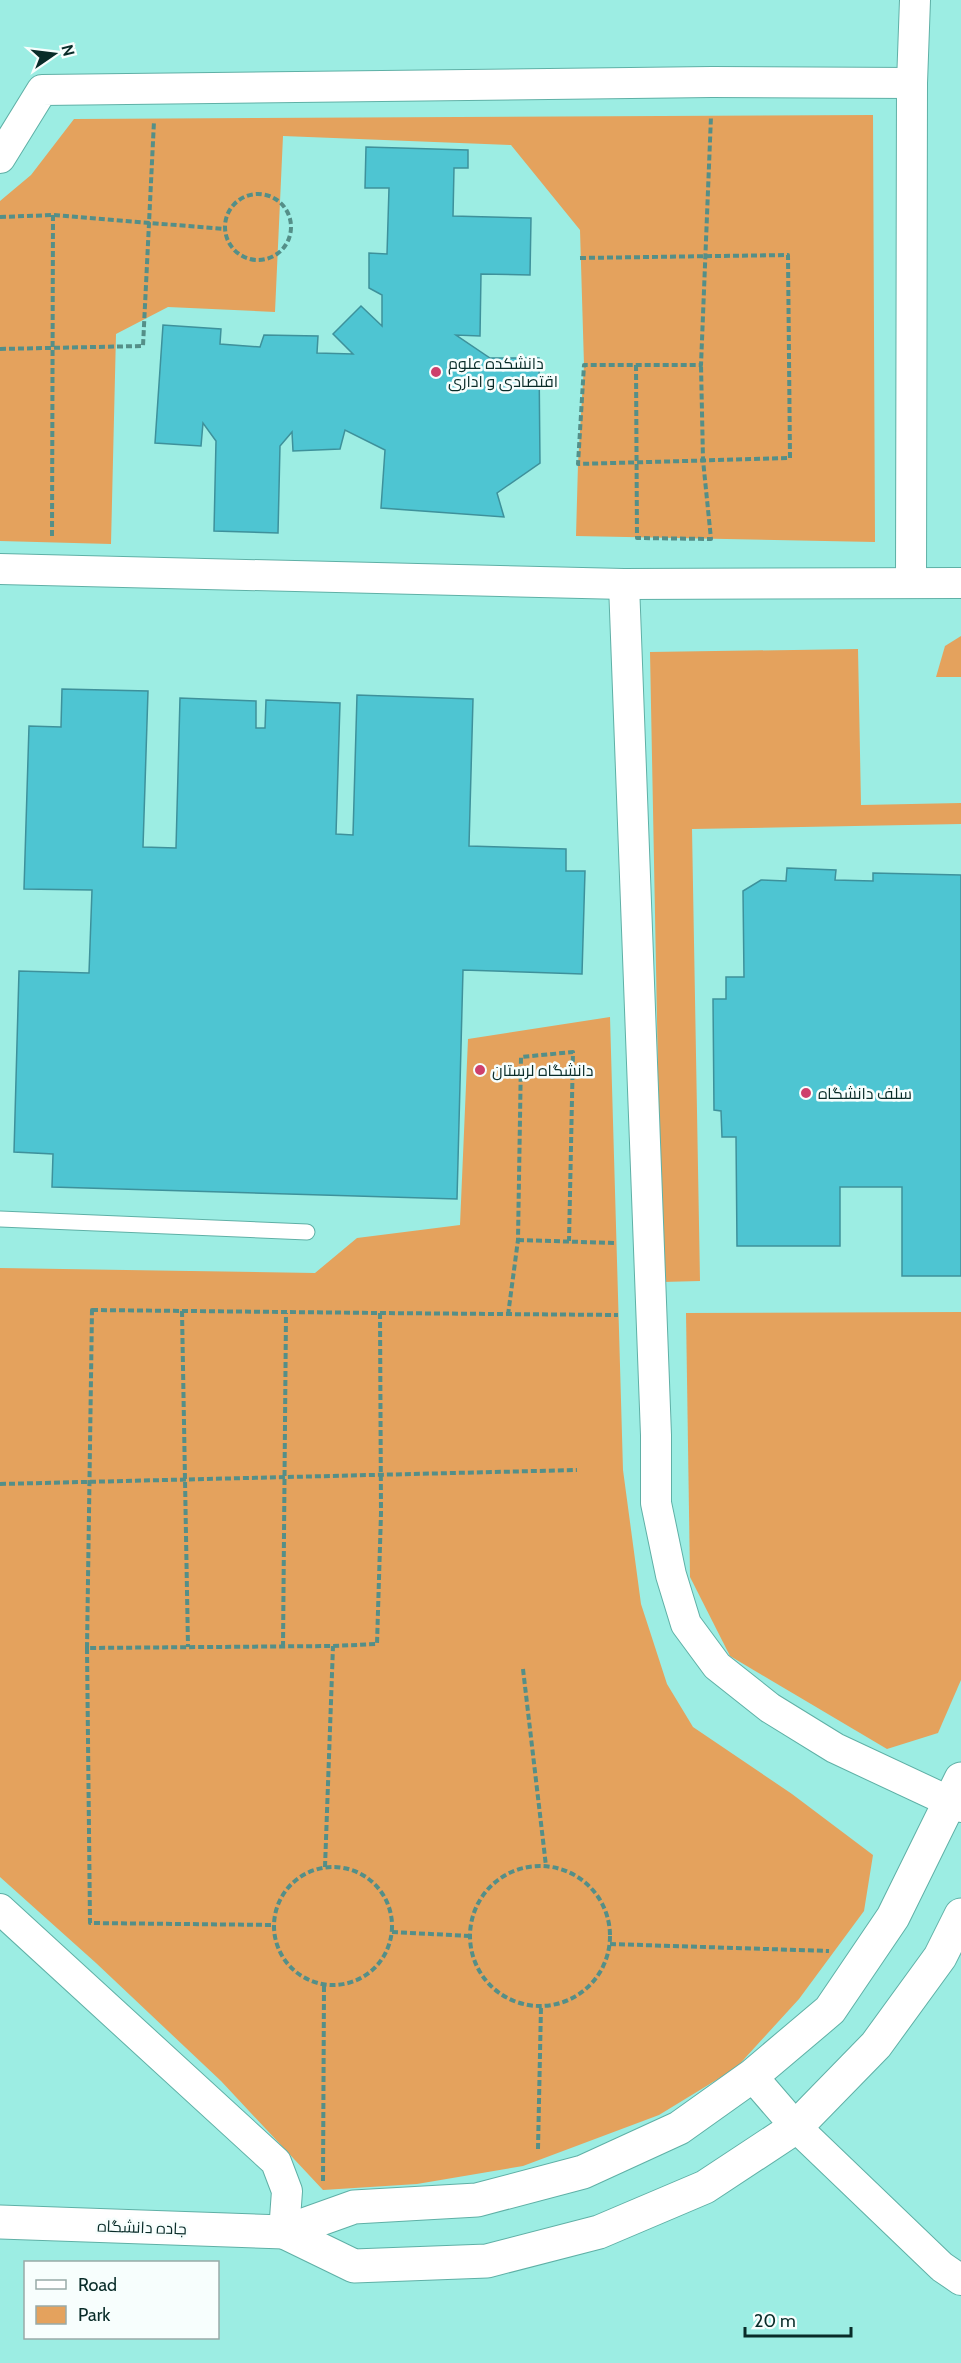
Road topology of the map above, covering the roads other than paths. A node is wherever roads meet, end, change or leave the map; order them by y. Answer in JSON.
{"nodes":[{"id":1,"x":915,"y":0,"type":"edge"},
{"id":2,"x":912,"y":83,"type":"junction"},
{"id":3,"x":0,"y":158,"type":"edge"},
{"id":4,"x":0,"y":569,"type":"edge"},
{"id":5,"x":911,"y":583,"type":"junction"},
{"id":6,"x":961,"y":583,"type":"edge"},
{"id":7,"x":624,"y":585,"type":"junction"},
{"id":8,"x":0,"y":1219,"type":"edge"},
{"id":9,"x":307,"y":1232,"type":"dead end"},
{"id":10,"x":958,"y":1796,"type":"edge"},
{"id":11,"x":0,"y":1909,"type":"edge"},
{"id":12,"x":961,"y":1915,"type":"edge"},
{"id":13,"x":752,"y":2076,"type":"junction"},
{"id":14,"x":796,"y":2127,"type":"junction"},
{"id":15,"x":0,"y":2222,"type":"edge"},
{"id":16,"x":284,"y":2232,"type":"junction"},
{"id":17,"x":961,"y":2280,"type":"edge"}],
"edges":[{"from":1,"to":2,"type":"street"},
{"from":2,"to":3,"type":"street"},
{"from":2,"to":5,"type":"street"},
{"from":4,"to":7,"type":"street"},
{"from":5,"to":6,"type":"street"},
{"from":5,"to":7,"type":"street"},
{"from":7,"to":10,"type":"street"},
{"from":8,"to":9,"type":"lane"},
{"from":10,"to":13,"type":"street"},
{"from":11,"to":16,"type":"street"},
{"from":12,"to":14,"type":"street"},
{"from":13,"to":14,"type":"street"},
{"from":13,"to":16,"type":"street"},
{"from":14,"to":16,"type":"street"},
{"from":14,"to":17,"type":"street"},
{"from":15,"to":16,"type":"street","name":"جاده دانشگاه"}]}
